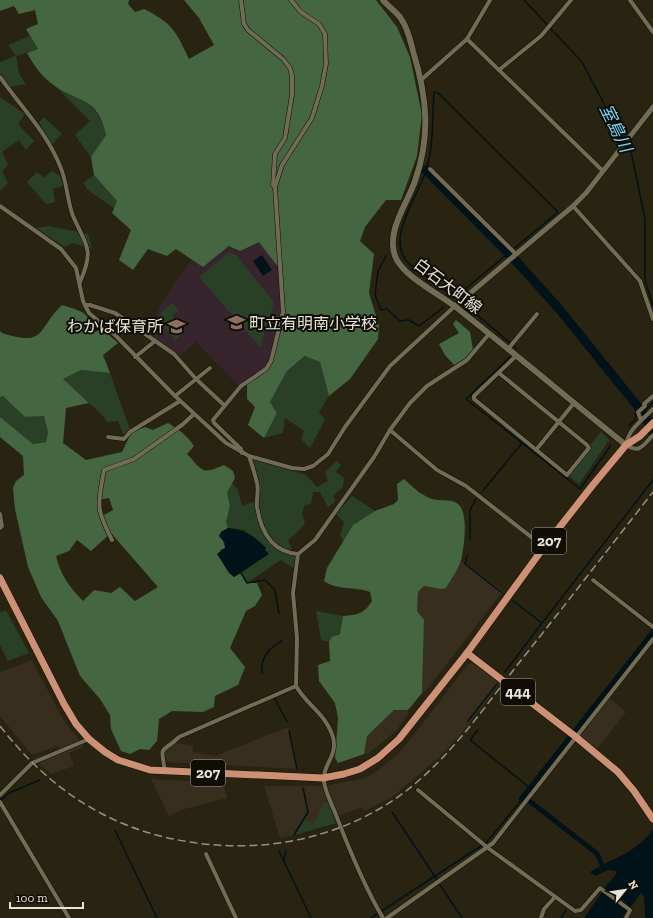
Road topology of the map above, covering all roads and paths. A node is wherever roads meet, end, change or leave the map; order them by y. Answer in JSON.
{"nodes":[{"id":1,"x":241,"y":0,"type":"edge"},
{"id":2,"x":291,"y":0,"type":"edge"},
{"id":3,"x":383,"y":0,"type":"edge"},
{"id":4,"x":490,"y":0,"type":"edge"},
{"id":5,"x":571,"y":0,"type":"edge"},
{"id":6,"x":630,"y":0,"type":"edge"},
{"id":7,"x":653,"y":32,"type":"edge"},
{"id":8,"x":467,"y":39,"type":"junction"},
{"id":9,"x":498,"y":70,"type":"junction"},
{"id":10,"x":0,"y":77,"type":"edge"},
{"id":11,"x":421,"y":80,"type":"junction"},
{"id":12,"x":652,"y":110,"type":"edge"},
{"id":13,"x":430,"y":169,"type":"dead end"},
{"id":14,"x":603,"y":171,"type":"junction"},
{"id":15,"x":275,"y":187,"type":"junction"},
{"id":16,"x":0,"y":206,"type":"edge"},
{"id":17,"x":573,"y":206,"type":"junction"},
{"id":18,"x":513,"y":251,"type":"junction"},
{"id":19,"x":79,"y":282,"type":"junction"},
{"id":20,"x":85,"y":306,"type":"junction"},
{"id":21,"x":455,"y":306,"type":"junction"},
{"id":22,"x":537,"y":314,"type":"dead end"},
{"id":23,"x":653,"y":319,"type":"edge"},
{"id":24,"x":489,"y":334,"type":"junction"},
{"id":25,"x":154,"y":342,"type":"junction"},
{"id":26,"x":510,"y":345,"type":"junction"},
{"id":27,"x":516,"y":356,"type":"junction"},
{"id":28,"x":135,"y":357,"type":"junction"},
{"id":29,"x":210,"y":368,"type":"dead end"},
{"id":30,"x":499,"y":373,"type":"junction"},
{"id":31,"x":196,"y":380,"type":"junction"},
{"id":32,"x":175,"y":396,"type":"junction"},
{"id":33,"x":653,"y":396,"type":"edge"},
{"id":34,"x":180,"y":401,"type":"junction"},
{"id":35,"x":574,"y":403,"type":"junction"},
{"id":36,"x":224,"y":405,"type":"junction"},
{"id":37,"x":652,"y":410,"type":"edge"},
{"id":38,"x":194,"y":414,"type":"junction"},
{"id":39,"x":641,"y":420,"type":"junction"},
{"id":40,"x":559,"y":422,"type":"junction"},
{"id":41,"x":653,"y":423,"type":"edge"},
{"id":42,"x":390,"y":430,"type":"junction"},
{"id":43,"x":651,"y":436,"type":"edge"},
{"id":44,"x":108,"y":437,"type":"dead end"},
{"id":45,"x":626,"y":445,"type":"junction"},
{"id":46,"x":536,"y":450,"type":"junction"},
{"id":47,"x":242,"y":453,"type":"junction"},
{"id":48,"x":249,"y":456,"type":"junction"},
{"id":49,"x":0,"y":514,"type":"edge"},
{"id":50,"x":0,"y":528,"type":"edge"},
{"id":51,"x":112,"y":540,"type":"dead end"},
{"id":52,"x":544,"y":547,"type":"junction"},
{"id":53,"x":298,"y":554,"type":"junction"},
{"id":54,"x":0,"y":578,"type":"edge"},
{"id":55,"x":593,"y":580,"type":"dead end"},
{"id":56,"x":653,"y":627,"type":"edge"},
{"id":57,"x":653,"y":639,"type":"edge"},
{"id":58,"x":467,"y":653,"type":"junction"},
{"id":59,"x":296,"y":686,"type":"junction"},
{"id":60,"x":576,"y":737,"type":"junction"},
{"id":61,"x":89,"y":739,"type":"junction"},
{"id":62,"x":165,"y":771,"type":"junction"},
{"id":63,"x":323,"y":778,"type":"junction"},
{"id":64,"x":418,"y":790,"type":"dead end"},
{"id":65,"x":0,"y":795,"type":"edge"},
{"id":66,"x":0,"y":803,"type":"edge"},
{"id":67,"x":653,"y":819,"type":"edge"},
{"id":68,"x":485,"y":846,"type":"junction"},
{"id":69,"x":206,"y":854,"type":"dead end"},
{"id":70,"x":555,"y":897,"type":"junction"},
{"id":71,"x":382,"y":917,"type":"edge"},
{"id":72,"x":69,"y":918,"type":"edge"},
{"id":73,"x":236,"y":918,"type":"edge"},
{"id":74,"x":387,"y":918,"type":"edge"},
{"id":75,"x":541,"y":918,"type":"edge"},
{"id":76,"x":626,"y":918,"type":"edge"}],
"edges":[{"from":1,"to":15,"type":"street"},
{"from":2,"to":15,"type":"street"},
{"from":3,"to":11,"type":"main road","name":"白石大町線"},
{"from":4,"to":8,"type":"street"},
{"from":5,"to":9,"type":"street"},
{"from":6,"to":7,"type":"street"},
{"from":8,"to":9,"type":"street"},
{"from":8,"to":11,"type":"street"},
{"from":9,"to":14,"type":"street"},
{"from":10,"to":19,"type":"street"},
{"from":11,"to":21,"type":"main road","name":"白石大町線"},
{"from":12,"to":14,"type":"street"},
{"from":13,"to":18,"type":"street"},
{"from":14,"to":17,"type":"street"},
{"from":15,"to":36,"type":"street"},
{"from":16,"to":19,"type":"street"},
{"from":17,"to":18,"type":"street"},
{"from":17,"to":23,"type":"street"},
{"from":18,"to":21,"type":"street"},
{"from":19,"to":20,"type":"street"},
{"from":20,"to":25,"type":"street"},
{"from":20,"to":28,"type":"street"},
{"from":21,"to":24,"type":"main road","name":"白石大町線"},
{"from":21,"to":48,"type":"street"},
{"from":22,"to":26,"type":"street"},
{"from":24,"to":26,"type":"main road","name":"白石大町線"},
{"from":24,"to":42,"type":"street"},
{"from":25,"to":28,"type":"street"},
{"from":25,"to":31,"type":"street"},
{"from":26,"to":27,"type":"main road","name":"白石大町線"},
{"from":27,"to":30,"type":"street"},
{"from":27,"to":35,"type":"main road","name":"白石大町線"},
{"from":28,"to":32,"type":"street"},
{"from":29,"to":31,"type":"street"},
{"from":30,"to":40,"type":"street"},
{"from":30,"to":46,"type":"street"},
{"from":31,"to":32,"type":"street"},
{"from":31,"to":36,"type":"street"},
{"from":32,"to":34,"type":"street"},
{"from":33,"to":39,"type":"street"},
{"from":34,"to":38,"type":"street"},
{"from":34,"to":44,"type":"street"},
{"from":35,"to":40,"type":"street"},
{"from":35,"to":45,"type":"main road","name":"白石大町線"},
{"from":36,"to":47,"type":"street"},
{"from":37,"to":39,"type":"street"},
{"from":38,"to":47,"type":"street"},
{"from":38,"to":51,"type":"street"},
{"from":39,"to":45,"type":"street"},
{"from":40,"to":46,"type":"street"},
{"from":40,"to":46,"type":"street"},
{"from":41,"to":45,"type":"highway","number":"207"},
{"from":42,"to":52,"type":"street"},
{"from":42,"to":53,"type":"street"},
{"from":43,"to":45,"type":"street"},
{"from":45,"to":52,"type":"highway","number":"207"},
{"from":47,"to":48,"type":"street"},
{"from":48,"to":53,"type":"street"},
{"from":49,"to":50,"type":"street"},
{"from":52,"to":58,"type":"highway","number":"207"},
{"from":53,"to":59,"type":"street"},
{"from":54,"to":61,"type":"highway","number":"207"},
{"from":55,"to":56,"type":"street"},
{"from":57,"to":60,"type":"street"},
{"from":58,"to":60,"type":"highway","number":"444"},
{"from":58,"to":63,"type":"highway","number":"207"},
{"from":59,"to":62,"type":"street"},
{"from":59,"to":63,"type":"street"},
{"from":60,"to":67,"type":"highway","number":"444"},
{"from":60,"to":68,"type":"street"},
{"from":61,"to":62,"type":"highway","number":"207"},
{"from":61,"to":65,"type":"street"},
{"from":62,"to":63,"type":"highway","number":"207"},
{"from":63,"to":71,"type":"street"},
{"from":64,"to":68,"type":"street"},
{"from":66,"to":72,"type":"street"},
{"from":68,"to":70,"type":"street"},
{"from":68,"to":74,"type":"street"},
{"from":69,"to":73,"type":"street"},
{"from":70,"to":75,"type":"street"},
{"from":70,"to":76,"type":"street"}]}
